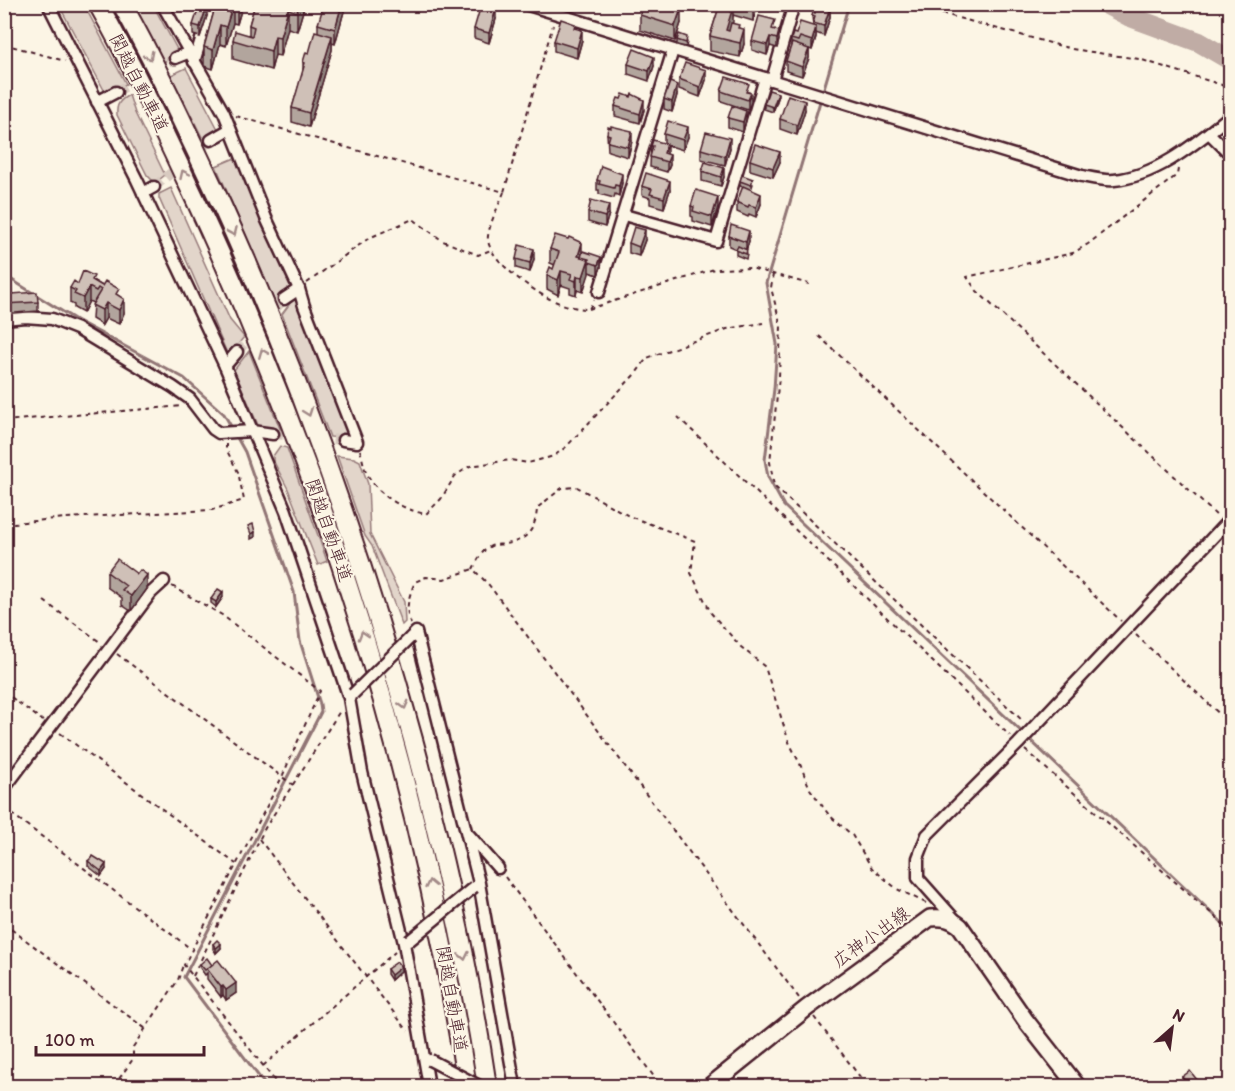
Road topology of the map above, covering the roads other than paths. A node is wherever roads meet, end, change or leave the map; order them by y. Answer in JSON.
{"nodes":[{"id":1,"x":48,"y":4,"type":"edge"},
{"id":2,"x":98,"y":4,"type":"edge"},
{"id":3,"x":122,"y":4,"type":"edge"},
{"id":4,"x":162,"y":4,"type":"edge"},
{"id":5,"x":212,"y":4,"type":"edge"},
{"id":6,"x":525,"y":4,"type":"edge"},
{"id":7,"x":794,"y":4,"type":"edge"},
{"id":8,"x":673,"y":50,"type":"junction"},
{"id":9,"x":192,"y":57,"type":"junction"},
{"id":10,"x":175,"y":58,"type":"tunnel mouth"},
{"id":11,"x":769,"y":79,"type":"junction"},
{"id":12,"x":116,"y":92,"type":"tunnel mouth"},
{"id":13,"x":97,"y":102,"type":"junction"},
{"id":14,"x":1230,"y":116,"type":"edge"},
{"id":15,"x":230,"y":129,"type":"junction"},
{"id":16,"x":1209,"y":133,"type":"junction"},
{"id":17,"x":211,"y":140,"type":"tunnel mouth"},
{"id":18,"x":1230,"y":154,"type":"edge"},
{"id":19,"x":154,"y":187,"type":"tunnel mouth"},
{"id":20,"x":143,"y":193,"type":"junction"},
{"id":21,"x":624,"y":215,"type":"junction"},
{"id":22,"x":300,"y":289,"type":"junction"},
{"id":23,"x":599,"y":292,"type":"road end"},
{"id":24,"x":284,"y":299,"type":"tunnel mouth"},
{"id":25,"x":4,"y":319,"type":"edge"},
{"id":26,"x":237,"y":352,"type":"tunnel mouth"},
{"id":27,"x":225,"y":366,"type":"junction"},
{"id":28,"x":252,"y":431,"type":"junction"},
{"id":29,"x":273,"y":434,"type":"tunnel mouth"},
{"id":30,"x":343,"y":440,"type":"dead end"},
{"id":31,"x":1228,"y":521,"type":"edge"},
{"id":32,"x":164,"y":581,"type":"road end"},
{"id":33,"x":351,"y":696,"type":"junction"},
{"id":34,"x":4,"y":789,"type":"edge"},
{"id":35,"x":466,"y":832,"type":"junction"},
{"id":36,"x":498,"y":868,"type":"road end"},
{"id":37,"x":477,"y":885,"type":"junction"},
{"id":38,"x":960,"y":926,"type":"junction"},
{"id":39,"x":407,"y":942,"type":"junction"},
{"id":40,"x":428,"y":1059,"type":"junction"},
{"id":41,"x":429,"y":1086,"type":"edge"},
{"id":42,"x":467,"y":1086,"type":"edge"},
{"id":43,"x":479,"y":1086,"type":"edge"},
{"id":44,"x":487,"y":1086,"type":"edge"},
{"id":45,"x":515,"y":1086,"type":"edge"},
{"id":46,"x":710,"y":1086,"type":"edge"},
{"id":47,"x":1077,"y":1086,"type":"edge"}],
"edges":[{"from":1,"to":13,"type":"street"},
{"from":42,"to":2,"type":"highway","name":"関越自動車道","one_way":true},
{"from":3,"to":44,"type":"highway","name":"関越自動車道","one_way":true},
{"from":4,"to":9,"type":"street"},
{"from":5,"to":9,"type":"street"},
{"from":6,"to":8,"type":"street"},
{"from":7,"to":11,"type":"street"},
{"from":8,"to":11,"type":"street"},
{"from":8,"to":21,"type":"street"},
{"from":9,"to":10,"type":"street"},
{"from":9,"to":15,"type":"street"},
{"from":11,"to":16,"type":"street"},
{"from":11,"to":21,"type":"street"},
{"from":12,"to":13,"type":"street"},
{"from":13,"to":20,"type":"street"},
{"from":14,"to":16,"type":"street"},
{"from":15,"to":17,"type":"street"},
{"from":15,"to":22,"type":"street"},
{"from":16,"to":18,"type":"street"},
{"from":19,"to":20,"type":"street"},
{"from":20,"to":27,"type":"street"},
{"from":21,"to":23,"type":"street"},
{"from":22,"to":24,"type":"street"},
{"from":22,"to":30,"type":"street"},
{"from":25,"to":28,"type":"street"},
{"from":26,"to":27,"type":"street"},
{"from":27,"to":28,"type":"street"},
{"from":28,"to":29,"type":"street"},
{"from":28,"to":33,"type":"street"},
{"from":31,"to":38,"type":"street"},
{"from":32,"to":34,"type":"street"},
{"from":33,"to":35,"type":"street","bridge":true},
{"from":33,"to":39,"type":"street"},
{"from":35,"to":36,"type":"street"},
{"from":35,"to":37,"type":"street"},
{"from":37,"to":39,"type":"street","bridge":true},
{"from":37,"to":45,"type":"street"},
{"from":38,"to":46,"type":"main road","name":"広神小出線"},
{"from":38,"to":47,"type":"main road"},
{"from":39,"to":40,"type":"street"},
{"from":40,"to":41,"type":"street"},
{"from":40,"to":43,"type":"street","bridge":true}]}
